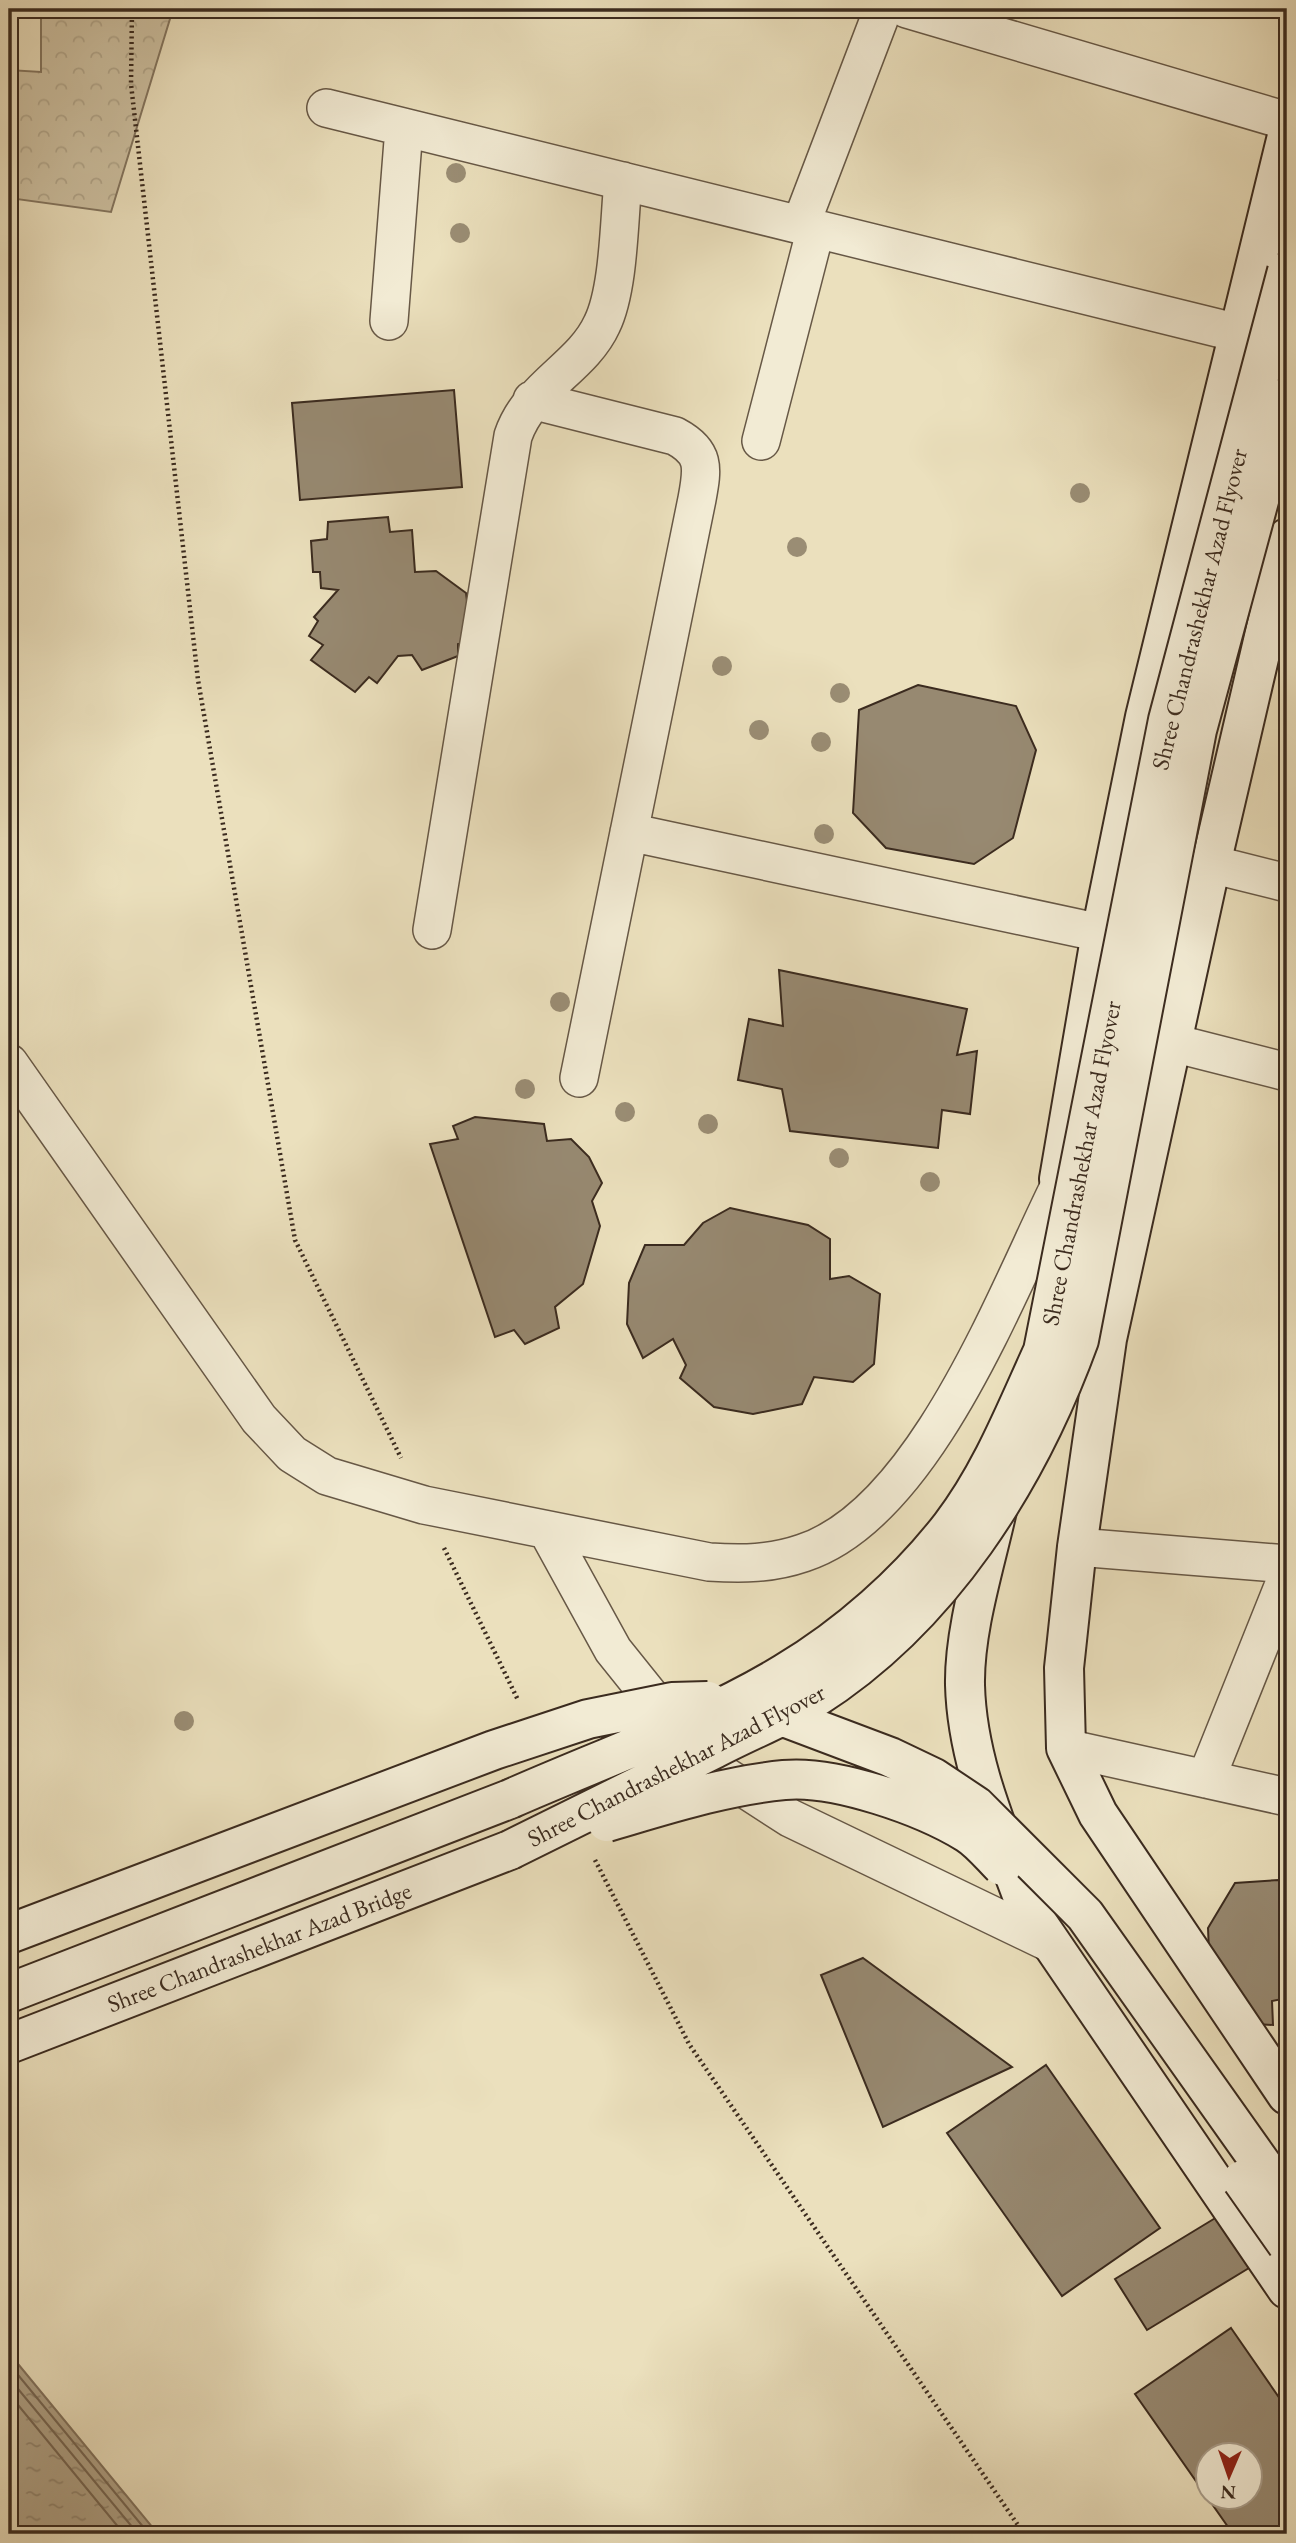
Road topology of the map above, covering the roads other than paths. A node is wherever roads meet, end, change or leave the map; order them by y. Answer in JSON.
{"nodes":[{"id":1,"x":883,"y":9,"type":"edge"},
{"id":2,"x":907,"y":9,"type":"edge"},
{"id":3,"x":327,"y":108,"type":"dead end"},
{"id":4,"x":1287,"y":121,"type":"edge"},
{"id":5,"x":404,"y":128,"type":"junction"},
{"id":6,"x":1287,"y":135,"type":"edge"},
{"id":7,"x":623,"y":181,"type":"junction"},
{"id":8,"x":808,"y":226,"type":"junction"},
{"id":9,"x":1287,"y":271,"type":"edge"},
{"id":10,"x":389,"y":321,"type":"dead end"},
{"id":11,"x":1238,"y":334,"type":"junction"},
{"id":12,"x":1287,"y":397,"type":"edge"},
{"id":13,"x":532,"y":400,"type":"junction"},
{"id":14,"x":761,"y":441,"type":"dead end"},
{"id":15,"x":1287,"y":538,"type":"edge"},
{"id":16,"x":1181,"y":566,"type":"junction"},
{"id":17,"x":1280,"y":591,"type":"edge"},
{"id":18,"x":629,"y":832,"type":"junction"},
{"id":19,"x":1212,"y":864,"type":"junction"},
{"id":20,"x":1287,"y":883,"type":"edge"},
{"id":21,"x":432,"y":930,"type":"dead end"},
{"id":22,"x":1101,"y":933,"type":"junction"},
{"id":23,"x":1173,"y":1043,"type":"junction"},
{"id":24,"x":9,"y":1063,"type":"edge"},
{"id":25,"x":1287,"y":1072,"type":"edge"},
{"id":26,"x":579,"y":1078,"type":"dead end"},
{"id":27,"x":1057,"y":1191,"type":"junction"},
{"id":28,"x":547,"y":1530,"type":"junction"},
{"id":29,"x":1077,"y":1547,"type":"junction"},
{"id":30,"x":1287,"y":1564,"type":"edge"},
{"id":31,"x":1287,"y":1577,"type":"edge"},
{"id":32,"x":1066,"y":1748,"type":"junction"},
{"id":33,"x":1206,"y":1779,"type":"junction"},
{"id":34,"x":1287,"y":1797,"type":"edge"},
{"id":35,"x":509,"y":1799,"type":"joint"},
{"id":36,"x":510,"y":1850,"type":"junction"},
{"id":37,"x":9,"y":1934,"type":"edge"},
{"id":38,"x":1050,"y":1943,"type":"junction"},
{"id":39,"x":9,"y":1993,"type":"edge"},
{"id":40,"x":9,"y":2044,"type":"edge"},
{"id":41,"x":1287,"y":2095,"type":"edge"},
{"id":42,"x":1287,"y":2200,"type":"edge"},
{"id":43,"x":1287,"y":2244,"type":"edge"},
{"id":44,"x":1287,"y":2289,"type":"edge"}],
"edges":[{"from":1,"to":8,"type":"street"},
{"from":2,"to":4,"type":"street"},
{"from":3,"to":5,"type":"street"},
{"from":5,"to":7,"type":"street"},
{"from":5,"to":10,"type":"street"},
{"from":6,"to":11,"type":"main road"},
{"from":7,"to":8,"type":"street"},
{"from":7,"to":13,"type":"street"},
{"from":8,"to":11,"type":"street"},
{"from":8,"to":14,"type":"street"},
{"from":9,"to":35,"type":"main road","name":"Shree Chandrashekhar Azad Flyover","bridge":true},
{"from":11,"to":16,"type":"main road"},
{"from":12,"to":36,"type":"main road","name":"Shree Chandrashekhar Azad Flyover","bridge":true},
{"from":13,"to":18,"type":"street"},
{"from":13,"to":21,"type":"street"},
{"from":15,"to":17,"type":"main road"},
{"from":16,"to":17,"type":"main road"},
{"from":16,"to":22,"type":"main road"},
{"from":17,"to":19,"type":"main road"},
{"from":18,"to":22,"type":"street"},
{"from":18,"to":26,"type":"street"},
{"from":19,"to":20,"type":"street"},
{"from":19,"to":23,"type":"main road"},
{"from":22,"to":27,"type":"main road"},
{"from":23,"to":25,"type":"street"},
{"from":23,"to":29,"type":"main road"},
{"from":24,"to":28,"type":"street"},
{"from":27,"to":28,"type":"street"},
{"from":27,"to":38,"type":"main road"},
{"from":28,"to":38,"type":"street"},
{"from":29,"to":30,"type":"street"},
{"from":29,"to":32,"type":"main road"},
{"from":31,"to":33,"type":"street"},
{"from":32,"to":33,"type":"street"},
{"from":32,"to":41,"type":"main road"},
{"from":33,"to":34,"type":"street"},
{"from":35,"to":39,"type":"main road","name":"Shree Chandrashekhar Azad Bridge"},
{"from":36,"to":40,"type":"main road","name":"Shree Chandrashekhar Azad Bridge"},
{"from":36,"to":43,"type":"main road","bridge":true},
{"from":37,"to":42,"type":"main road","bridge":true},
{"from":38,"to":44,"type":"main road"}]}
